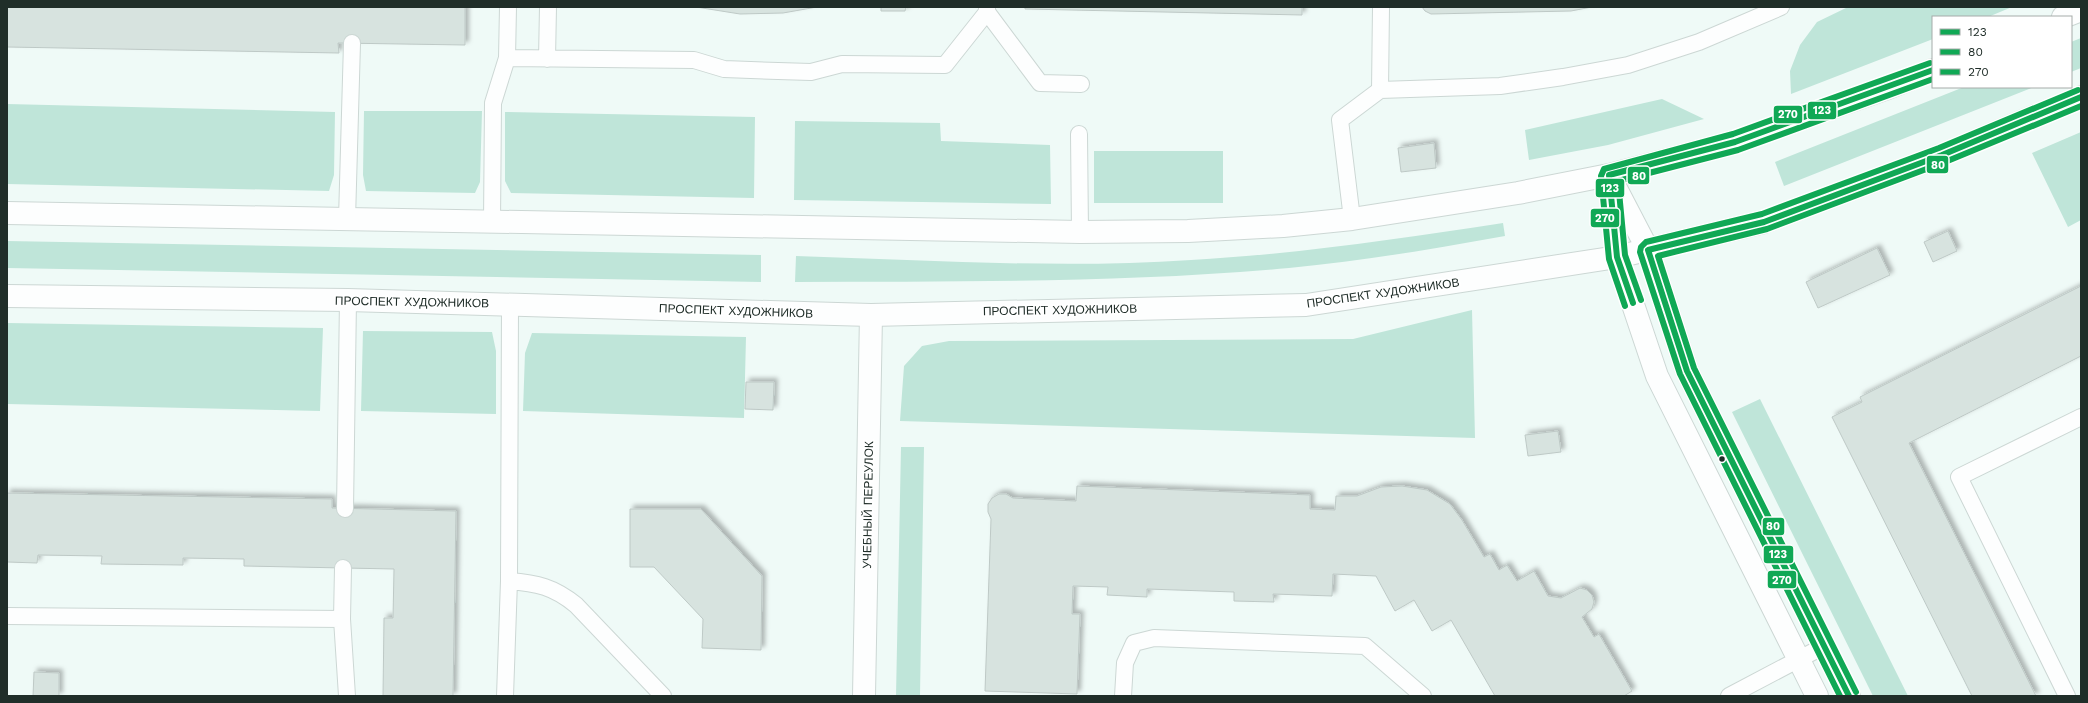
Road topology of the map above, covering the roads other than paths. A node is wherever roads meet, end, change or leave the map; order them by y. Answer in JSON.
{"nodes":[{"id":1,"x":508,"y":7,"type":"edge"},
{"id":2,"x":548,"y":7,"type":"edge"},
{"id":3,"x":1381,"y":7,"type":"edge"},
{"id":4,"x":1781,"y":7,"type":"edge"},
{"id":5,"x":987,"y":10,"type":"edge"},
{"id":6,"x":2081,"y":10,"type":"edge"},
{"id":7,"x":2066,"y":16,"type":"edge"},
{"id":8,"x":352,"y":43,"type":"dead end"},
{"id":9,"x":507,"y":58,"type":"junction"},
{"id":10,"x":547,"y":58,"type":"junction"},
{"id":11,"x":1932,"y":70,"type":"edge"},
{"id":12,"x":1081,"y":84,"type":"dead end"},
{"id":13,"x":1380,"y":90,"type":"junction"},
{"id":14,"x":2081,"y":97,"type":"edge"},
{"id":15,"x":1079,"y":134,"type":"dead end"},
{"id":16,"x":1609,"y":175,"type":"junction"},
{"id":17,"x":7,"y":212,"type":"edge"},
{"id":18,"x":347,"y":219,"type":"junction"},
{"id":19,"x":1352,"y":219,"type":"junction"},
{"id":20,"x":492,"y":222,"type":"junction"},
{"id":21,"x":1080,"y":232,"type":"junction"},
{"id":22,"x":1648,"y":250,"type":"junction"},
{"id":23,"x":1617,"y":257,"type":"junction"},
{"id":24,"x":7,"y":296,"type":"edge"},
{"id":25,"x":348,"y":300,"type":"junction"},
{"id":26,"x":510,"y":304,"type":"junction"},
{"id":27,"x":872,"y":314,"type":"junction"},
{"id":28,"x":2081,"y":417,"type":"edge"},
{"id":29,"x":344,"y":509,"type":"dead end"},
{"id":30,"x":343,"y":568,"type":"dead end"},
{"id":31,"x":509,"y":582,"type":"junction"},
{"id":32,"x":7,"y":616,"type":"edge"},
{"id":33,"x":342,"y":619,"type":"junction"},
{"id":34,"x":1824,"y":646,"type":"junction"},
{"id":35,"x":1798,"y":659,"type":"junction"},
{"id":36,"x":347,"y":696,"type":"edge"},
{"id":37,"x":506,"y":696,"type":"edge"},
{"id":38,"x":663,"y":696,"type":"edge"},
{"id":39,"x":864,"y":696,"type":"edge"},
{"id":40,"x":1123,"y":696,"type":"edge"},
{"id":41,"x":1423,"y":696,"type":"edge"},
{"id":42,"x":1729,"y":696,"type":"edge"},
{"id":43,"x":1817,"y":696,"type":"edge"},
{"id":44,"x":1849,"y":696,"type":"edge"},
{"id":45,"x":2067,"y":696,"type":"edge"}],
"edges":[{"from":1,"to":9,"type":"lane"},
{"from":2,"to":10,"type":"lane"},
{"from":3,"to":13,"type":"lane"},
{"from":4,"to":13,"type":"lane"},
{"from":5,"to":10,"type":"lane"},
{"from":5,"to":12,"type":"lane"},
{"from":6,"to":7,"type":"street"},
{"from":8,"to":18,"type":"lane"},
{"from":9,"to":10,"type":"lane"},
{"from":9,"to":20,"type":"lane"},
{"from":11,"to":16,"type":"street"},
{"from":13,"to":19,"type":"lane"},
{"from":14,"to":22,"type":"street","name":"ПРОСПЕКТ ХУДОЖНИКОВ"},
{"from":15,"to":21,"type":"lane"},
{"from":16,"to":19,"type":"street"},
{"from":16,"to":22,"type":"street"},
{"from":16,"to":23,"type":"street"},
{"from":17,"to":18,"type":"street"},
{"from":18,"to":20,"type":"street"},
{"from":19,"to":21,"type":"street"},
{"from":20,"to":21,"type":"street"},
{"from":22,"to":23,"type":"street","name":"ПРОСПЕКТ ХУДОЖНИКОВ"},
{"from":22,"to":34,"type":"street"},
{"from":23,"to":27,"type":"street","name":"ПРОСПЕКТ ХУДОЖНИКОВ"},
{"from":23,"to":35,"type":"street"},
{"from":24,"to":25,"type":"street","name":"ПРОСПЕКТ ХУДОЖНИКОВ"},
{"from":25,"to":26,"type":"street","name":"ПРОСПЕКТ ХУДОЖНИКОВ"},
{"from":25,"to":29,"type":"lane"},
{"from":26,"to":27,"type":"street","name":"ПРОСПЕКТ ХУДОЖНИКОВ"},
{"from":26,"to":31,"type":"lane"},
{"from":27,"to":39,"type":"street","name":"УЧЕБНЫЙ ПЕРЕУЛОК"},
{"from":28,"to":45,"type":"lane"},
{"from":30,"to":33,"type":"lane"},
{"from":31,"to":37,"type":"lane"},
{"from":31,"to":38,"type":"lane"},
{"from":32,"to":33,"type":"lane"},
{"from":33,"to":36,"type":"lane"},
{"from":34,"to":35,"type":"lane"},
{"from":34,"to":44,"type":"street"},
{"from":35,"to":42,"type":"lane"},
{"from":35,"to":43,"type":"street"},
{"from":40,"to":41,"type":"lane"}]}
